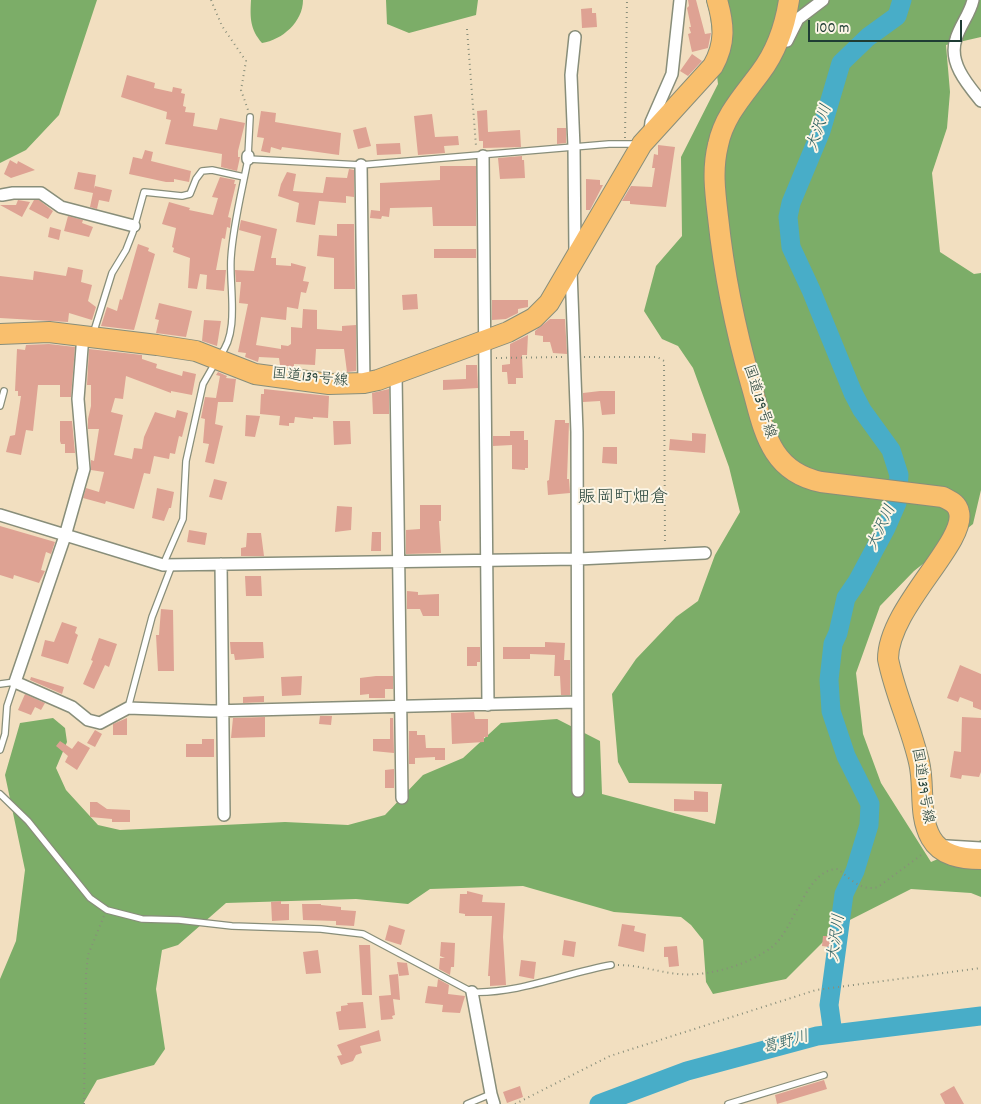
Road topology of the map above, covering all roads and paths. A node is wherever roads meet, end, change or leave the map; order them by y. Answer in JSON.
{"nodes":[{"id":1,"x":211,"y":0,"type":"edge"},
{"id":2,"x":627,"y":0,"type":"edge"},
{"id":3,"x":680,"y":0,"type":"edge"},
{"id":4,"x":717,"y":0,"type":"edge"},
{"id":5,"x":789,"y":0,"type":"edge"},
{"id":6,"x":823,"y":0,"type":"edge"},
{"id":7,"x":973,"y":0,"type":"edge"},
{"id":8,"x":467,"y":29,"type":"dead end"},
{"id":9,"x":575,"y":37,"type":"dead end"},
{"id":10,"x":764,"y":66,"type":"junction"},
{"id":11,"x":981,"y":101,"type":"edge"},
{"id":12,"x":250,"y":117,"type":"joint"},
{"id":13,"x":639,"y":141,"type":"junction"},
{"id":14,"x":574,"y":147,"type":"junction"},
{"id":15,"x":480,"y":156,"type":"junction"},
{"id":16,"x":248,"y":158,"type":"junction"},
{"id":17,"x":361,"y":165,"type":"junction"},
{"id":18,"x":244,"y":177,"type":"junction"},
{"id":19,"x":2,"y":195,"type":"dead end"},
{"id":20,"x":134,"y":226,"type":"junction"},
{"id":21,"x":573,"y":264,"type":"junction"},
{"id":22,"x":0,"y":334,"type":"edge"},
{"id":23,"x":88,"y":336,"type":"junction"},
{"id":24,"x":486,"y":349,"type":"junction"},
{"id":25,"x":574,"y":357,"type":"junction"},
{"id":26,"x":217,"y":358,"type":"junction"},
{"id":27,"x":396,"y":374,"type":"junction"},
{"id":28,"x":364,"y":383,"type":"junction"},
{"id":29,"x":4,"y":390,"type":"dead end"},
{"id":30,"x":0,"y":406,"type":"edge"},
{"id":31,"x":0,"y":515,"type":"edge"},
{"id":32,"x":65,"y":536,"type":"junction"},
{"id":33,"x":705,"y":553,"type":"dead end"},
{"id":34,"x":665,"y":555,"type":"junction"},
{"id":35,"x":578,"y":559,"type":"junction"},
{"id":36,"x":487,"y":560,"type":"junction"},
{"id":37,"x":399,"y":562,"type":"junction"},
{"id":38,"x":221,"y":564,"type":"junction"},
{"id":39,"x":167,"y":565,"type":"junction"},
{"id":40,"x":16,"y":682,"type":"junction"},
{"id":41,"x":0,"y":684,"type":"edge"},
{"id":42,"x":577,"y":702,"type":"junction"},
{"id":43,"x":400,"y":705,"type":"junction"},
{"id":44,"x":488,"y":705,"type":"junction"},
{"id":45,"x":128,"y":708,"type":"junction"},
{"id":46,"x":222,"y":710,"type":"junction"},
{"id":47,"x":0,"y":750,"type":"edge"},
{"id":48,"x":578,"y":791,"type":"dead end"},
{"id":49,"x":0,"y":794,"type":"edge"},
{"id":50,"x":402,"y":798,"type":"dead end"},
{"id":51,"x":224,"y":815,"type":"dead end"},
{"id":52,"x":936,"y":845,"type":"junction"},
{"id":53,"x":981,"y":848,"type":"edge"},
{"id":54,"x":981,"y":859,"type":"edge"},
{"id":55,"x":107,"y":910,"type":"junction"},
{"id":56,"x":611,"y":965,"type":"joint"},
{"id":57,"x":981,"y":968,"type":"edge"},
{"id":58,"x":472,"y":992,"type":"junction"},
{"id":59,"x":824,"y":1075,"type":"dead end"},
{"id":60,"x":493,"y":1099,"type":"edge"},
{"id":61,"x":84,"y":1104,"type":"edge"},
{"id":62,"x":467,"y":1104,"type":"edge"},
{"id":63,"x":515,"y":1104,"type":"edge"},
{"id":64,"x":728,"y":1104,"type":"edge"}],
"edges":[{"from":1,"to":12,"type":"path"},
{"from":2,"to":13,"type":"path"},
{"from":3,"to":13,"type":"street"},
{"from":4,"to":13,"type":"highway","name":"国道139号線"},
{"from":5,"to":10,"type":"highway","name":"国道139号線"},
{"from":6,"to":10,"type":"street"},
{"from":7,"to":11,"type":"street"},
{"from":8,"to":15,"type":"path"},
{"from":9,"to":14,"type":"street"},
{"from":10,"to":52,"type":"highway","name":"国道139号線"},
{"from":12,"to":16,"type":"lane"},
{"from":13,"to":14,"type":"lane"},
{"from":13,"to":21,"type":"highway","name":"国道139号線"},
{"from":14,"to":15,"type":"lane"},
{"from":14,"to":21,"type":"street"},
{"from":15,"to":17,"type":"lane"},
{"from":15,"to":24,"type":"street"},
{"from":16,"to":17,"type":"lane"},
{"from":16,"to":18,"type":"lane"},
{"from":17,"to":28,"type":"street"},
{"from":18,"to":20,"type":"lane"},
{"from":18,"to":26,"type":"lane"},
{"from":19,"to":20,"type":"street"},
{"from":20,"to":23,"type":"lane"},
{"from":21,"to":24,"type":"highway","name":"国道139号線"},
{"from":21,"to":25,"type":"street"},
{"from":22,"to":23,"type":"highway","name":"国道139号線"},
{"from":23,"to":26,"type":"highway","name":"国道139号線"},
{"from":23,"to":32,"type":"street"},
{"from":24,"to":25,"type":"path"},
{"from":24,"to":27,"type":"highway","name":"国道139号線"},
{"from":24,"to":36,"type":"street"},
{"from":25,"to":34,"type":"path"},
{"from":25,"to":35,"type":"street"},
{"from":26,"to":28,"type":"highway","name":"国道139号線"},
{"from":26,"to":39,"type":"lane"},
{"from":27,"to":28,"type":"highway","name":"国道139号線"},
{"from":27,"to":37,"type":"street"},
{"from":29,"to":30,"type":"lane"},
{"from":31,"to":32,"type":"street"},
{"from":32,"to":39,"type":"street"},
{"from":32,"to":40,"type":"street"},
{"from":33,"to":34,"type":"street"},
{"from":34,"to":35,"type":"street"},
{"from":35,"to":36,"type":"street"},
{"from":35,"to":42,"type":"street"},
{"from":36,"to":37,"type":"street"},
{"from":36,"to":44,"type":"street"},
{"from":37,"to":38,"type":"street"},
{"from":37,"to":43,"type":"street"},
{"from":38,"to":39,"type":"street"},
{"from":38,"to":46,"type":"street"},
{"from":39,"to":45,"type":"lane"},
{"from":40,"to":41,"type":"lane"},
{"from":40,"to":45,"type":"street"},
{"from":40,"to":47,"type":"lane"},
{"from":42,"to":44,"type":"street"},
{"from":42,"to":48,"type":"street"},
{"from":43,"to":44,"type":"street"},
{"from":43,"to":46,"type":"street"},
{"from":43,"to":50,"type":"street"},
{"from":45,"to":46,"type":"street"},
{"from":46,"to":51,"type":"street"},
{"from":49,"to":55,"type":"lane"},
{"from":52,"to":53,"type":"street"},
{"from":52,"to":54,"type":"highway"},
{"from":52,"to":56,"type":"path"},
{"from":55,"to":58,"type":"lane"},
{"from":55,"to":61,"type":"path"},
{"from":56,"to":58,"type":"lane"},
{"from":57,"to":63,"type":"path"},
{"from":58,"to":60,"type":"street"},
{"from":59,"to":64,"type":"lane"},
{"from":60,"to":62,"type":"lane"}]}
